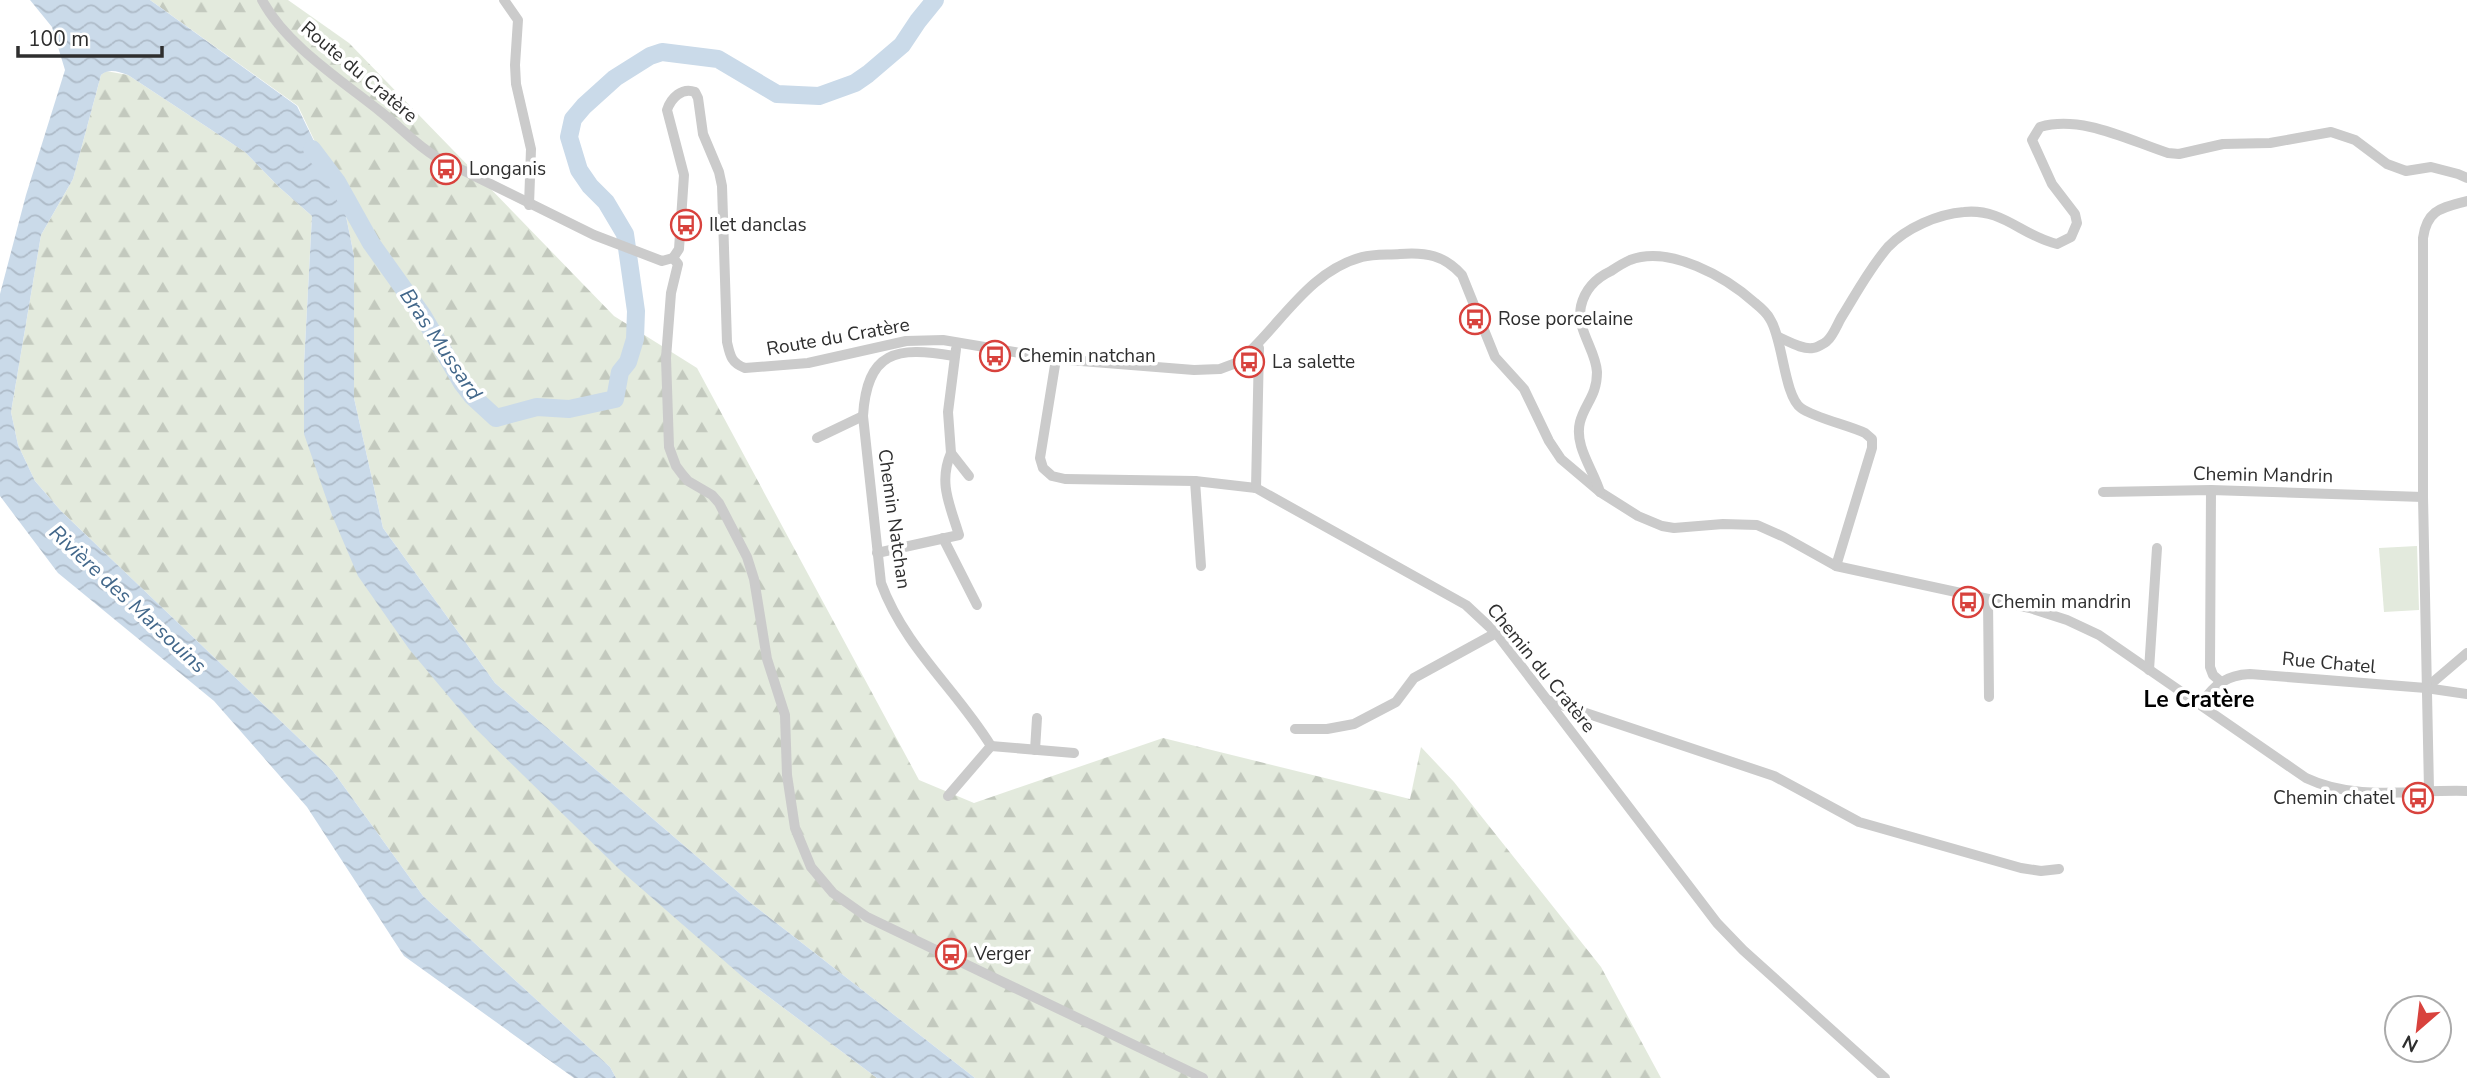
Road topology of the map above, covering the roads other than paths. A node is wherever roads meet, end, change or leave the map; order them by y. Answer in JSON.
{"nodes":[{"id":1,"x":262,"y":0,"type":"edge"},
{"id":2,"x":504,"y":0,"type":"edge"},
{"id":3,"x":2467,"y":178,"type":"edge"},
{"id":4,"x":2467,"y":201,"type":"edge"},
{"id":5,"x":529,"y":205,"type":"junction"},
{"id":6,"x":673,"y":258,"type":"junction"},
{"id":7,"x":1778,"y":337,"type":"junction"},
{"id":8,"x":957,"y":342,"type":"junction"},
{"id":9,"x":1257,"y":345,"type":"junction"},
{"id":10,"x":954,"y":356,"type":"junction"},
{"id":11,"x":1056,"y":359,"type":"junction"},
{"id":12,"x":863,"y":416,"type":"junction"},
{"id":13,"x":817,"y":438,"type":"dead end"},
{"id":14,"x":951,"y":453,"type":"junction"},
{"id":15,"x":969,"y":476,"type":"dead end"},
{"id":16,"x":1195,"y":481,"type":"junction"},
{"id":17,"x":1256,"y":488,"type":"junction"},
{"id":18,"x":2211,"y":490,"type":"junction"},
{"id":19,"x":1600,"y":492,"type":"junction"},
{"id":20,"x":2102,"y":492,"type":"dead end"},
{"id":21,"x":2423,"y":497,"type":"junction"},
{"id":22,"x":943,"y":538,"type":"junction"},
{"id":23,"x":2157,"y":548,"type":"dead end"},
{"id":24,"x":877,"y":553,"type":"junction"},
{"id":25,"x":1201,"y":566,"type":"dead end"},
{"id":26,"x":1836,"y":566,"type":"junction"},
{"id":27,"x":1988,"y":599,"type":"junction"},
{"id":28,"x":977,"y":605,"type":"dead end"},
{"id":29,"x":1496,"y":633,"type":"junction"},
{"id":30,"x":2467,"y":653,"type":"edge"},
{"id":31,"x":2149,"y":670,"type":"junction"},
{"id":32,"x":2220,"y":681,"type":"junction"},
{"id":33,"x":2427,"y":688,"type":"junction"},
{"id":34,"x":2467,"y":694,"type":"edge"},
{"id":35,"x":1989,"y":697,"type":"dead end"},
{"id":36,"x":1546,"y":699,"type":"junction"},
{"id":37,"x":2201,"y":704,"type":"junction"},
{"id":38,"x":1037,"y":718,"type":"dead end"},
{"id":39,"x":1295,"y":729,"type":"dead end"},
{"id":40,"x":991,"y":746,"type":"junction"},
{"id":41,"x":1035,"y":750,"type":"junction"},
{"id":42,"x":1074,"y":753,"type":"dead end"},
{"id":43,"x":2430,"y":790,"type":"junction"},
{"id":44,"x":2467,"y":791,"type":"edge"},
{"id":45,"x":948,"y":796,"type":"dead end"},
{"id":46,"x":2059,"y":869,"type":"dead end"},
{"id":47,"x":1203,"y":1078,"type":"edge"},
{"id":48,"x":1885,"y":1078,"type":"edge"}],
"edges":[{"from":1,"to":5,"type":"street","name":"Route du Cratère"},
{"from":2,"to":5,"type":"street"},
{"from":3,"to":7,"type":"street"},
{"from":4,"to":21,"type":"street"},
{"from":5,"to":6,"type":"street","name":"Route du Cratère"},
{"from":6,"to":8,"type":"street","name":"Route du Cratère"},
{"from":6,"to":47,"type":"street"},
{"from":7,"to":19,"type":"street"},
{"from":7,"to":26,"type":"street"},
{"from":8,"to":10,"type":"street"},
{"from":8,"to":11,"type":"street","name":"Route du Cratère"},
{"from":9,"to":11,"type":"street","name":"Route du Cratère"},
{"from":9,"to":17,"type":"street"},
{"from":9,"to":19,"type":"street","name":"Route du Cratère"},
{"from":10,"to":12,"type":"street","name":"Chemin Natchan"},
{"from":10,"to":14,"type":"street"},
{"from":11,"to":16,"type":"street","name":"Chemin du Cratère"},
{"from":12,"to":13,"type":"street"},
{"from":12,"to":24,"type":"street","name":"Chemin Natchan"},
{"from":14,"to":15,"type":"street"},
{"from":14,"to":22,"type":"street"},
{"from":16,"to":17,"type":"street","name":"Chemin du Cratère"},
{"from":16,"to":25,"type":"street"},
{"from":17,"to":29,"type":"street","name":"Chemin du Cratère"},
{"from":18,"to":20,"type":"street","name":"Chemin Mandrin"},
{"from":18,"to":21,"type":"street","name":"Chemin Mandrin"},
{"from":18,"to":32,"type":"street"},
{"from":19,"to":26,"type":"street","name":"Route du Cratère"},
{"from":21,"to":33,"type":"street"},
{"from":22,"to":24,"type":"street"},
{"from":22,"to":28,"type":"street"},
{"from":23,"to":31,"type":"street"},
{"from":24,"to":40,"type":"street","name":"Chemin Natchan"},
{"from":26,"to":27,"type":"street","name":"Route du Cratère"},
{"from":27,"to":31,"type":"street","name":"Route du Cratère"},
{"from":27,"to":35,"type":"street"},
{"from":29,"to":36,"type":"street","name":"Chemin du Cratère"},
{"from":29,"to":39,"type":"street"},
{"from":30,"to":33,"type":"street"},
{"from":31,"to":37,"type":"street","name":"Route du Cratère"},
{"from":32,"to":33,"type":"street","name":"Rue Chatel"},
{"from":32,"to":37,"type":"street"},
{"from":33,"to":34,"type":"street","name":"Rue Chatel"},
{"from":33,"to":43,"type":"street"},
{"from":36,"to":46,"type":"street"},
{"from":36,"to":48,"type":"street","name":"Chemin du Cratère"},
{"from":37,"to":43,"type":"street","name":"Route du Cratère"},
{"from":38,"to":41,"type":"street"},
{"from":40,"to":41,"type":"street"},
{"from":40,"to":45,"type":"street"},
{"from":41,"to":42,"type":"street"},
{"from":43,"to":44,"type":"street","name":"Route du Cratère"}]}
